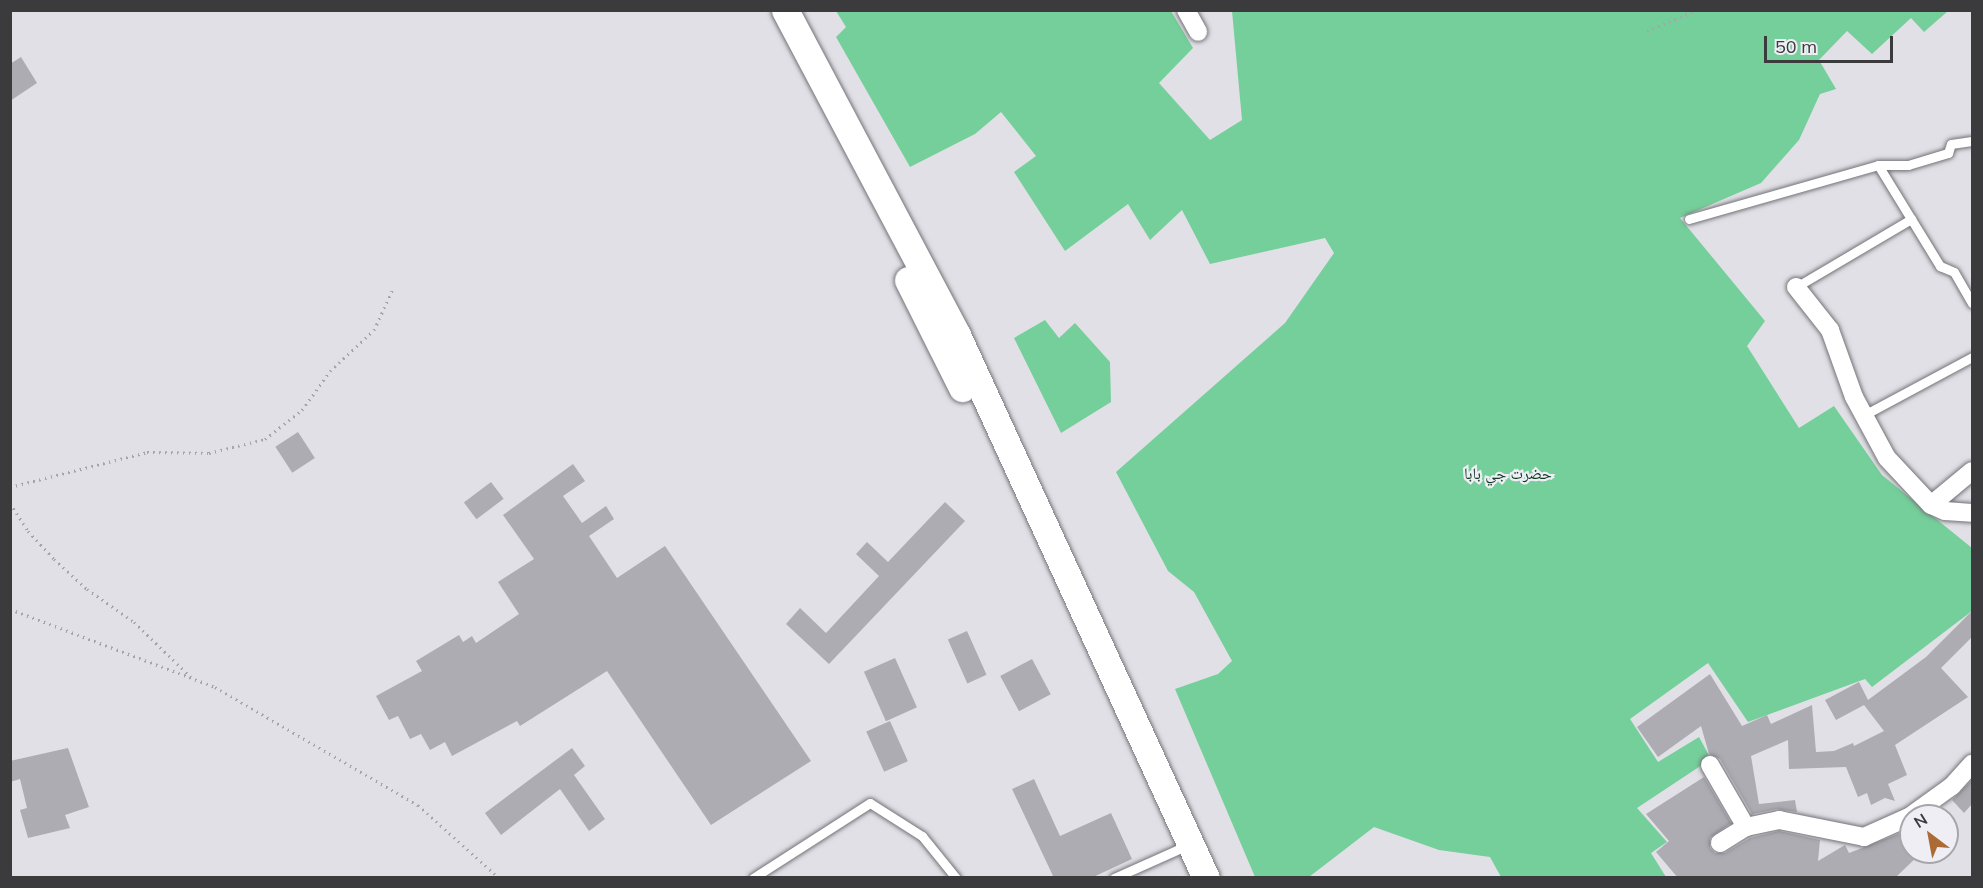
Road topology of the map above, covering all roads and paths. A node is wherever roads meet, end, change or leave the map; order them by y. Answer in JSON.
{"nodes":[{"id":1,"x":767,"y":10,"type":"edge"},
{"id":2,"x":785,"y":10,"type":"edge"},
{"id":3,"x":1186,"y":10,"type":"edge"},
{"id":4,"x":1697,"y":10,"type":"edge"},
{"id":5,"x":1647,"y":31,"type":"dead end"},
{"id":6,"x":1198,"y":32,"type":"dead end"},
{"id":7,"x":1972,"y":141,"type":"edge"},
{"id":8,"x":1878,"y":165,"type":"junction"},
{"id":9,"x":1689,"y":219,"type":"dead end"},
{"id":10,"x":1911,"y":219,"type":"junction"},
{"id":11,"x":1796,"y":287,"type":"joint"},
{"id":12,"x":393,"y":289,"type":"dead end"},
{"id":13,"x":1972,"y":303,"type":"edge"},
{"id":14,"x":945,"y":331,"type":"junction"},
{"id":15,"x":1972,"y":357,"type":"edge"},
{"id":16,"x":1864,"y":415,"type":"junction"},
{"id":17,"x":1972,"y":471,"type":"edge"},
{"id":18,"x":10,"y":488,"type":"edge"},
{"id":19,"x":10,"y":503,"type":"edge"},
{"id":20,"x":1931,"y":505,"type":"junction"},
{"id":21,"x":1972,"y":513,"type":"edge"},
{"id":22,"x":10,"y":609,"type":"edge"},
{"id":23,"x":192,"y":678,"type":"junction"},
{"id":24,"x":1972,"y":764,"type":"edge"},
{"id":25,"x":1710,"y":765,"type":"dead end"},
{"id":26,"x":1746,"y":827,"type":"junction"},
{"id":27,"x":1720,"y":843,"type":"dead end"},
{"id":28,"x":1182,"y":847,"type":"junction"},
{"id":29,"x":499,"y":878,"type":"edge"},
{"id":30,"x":753,"y":878,"type":"edge"},
{"id":31,"x":956,"y":878,"type":"edge"},
{"id":32,"x":1113,"y":878,"type":"edge"},
{"id":33,"x":1186,"y":878,"type":"edge"},
{"id":34,"x":1206,"y":878,"type":"edge"}],
"edges":[{"from":1,"to":14,"type":"main road"},
{"from":2,"to":14,"type":"main road"},
{"from":3,"to":6,"type":"street"},
{"from":4,"to":5,"type":"path"},
{"from":7,"to":8,"type":"lane"},
{"from":8,"to":9,"type":"lane"},
{"from":8,"to":10,"type":"lane"},
{"from":10,"to":11,"type":"lane"},
{"from":10,"to":13,"type":"lane"},
{"from":11,"to":16,"type":"street"},
{"from":12,"to":18,"type":"path"},
{"from":14,"to":28,"type":"main road"},
{"from":15,"to":16,"type":"lane"},
{"from":16,"to":20,"type":"street"},
{"from":17,"to":20,"type":"street"},
{"from":19,"to":23,"type":"path"},
{"from":20,"to":21,"type":"street"},
{"from":22,"to":23,"type":"path"},
{"from":23,"to":29,"type":"path"},
{"from":24,"to":26,"type":"street"},
{"from":25,"to":26,"type":"street"},
{"from":26,"to":27,"type":"street"},
{"from":28,"to":32,"type":"lane"},
{"from":28,"to":33,"type":"main road"},
{"from":28,"to":34,"type":"main road"},
{"from":30,"to":31,"type":"lane"}]}
